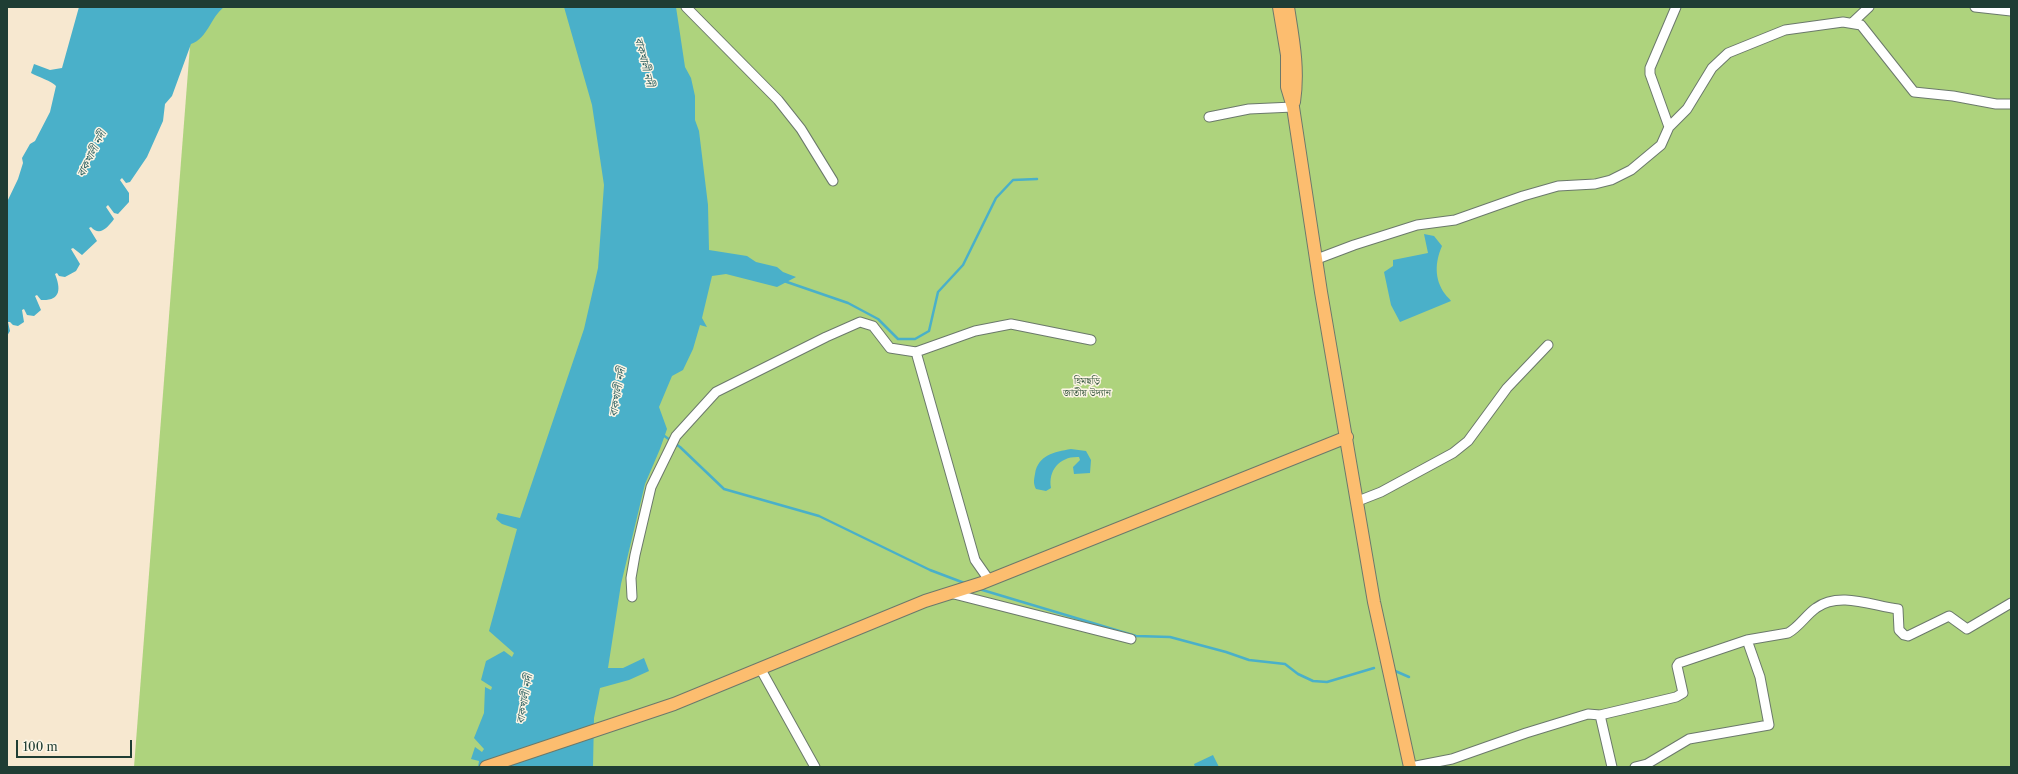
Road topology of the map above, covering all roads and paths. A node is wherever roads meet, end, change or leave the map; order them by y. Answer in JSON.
{"nodes":[{"id":1,"x":686,"y":7,"type":"edge"},
{"id":2,"x":1279,"y":7,"type":"edge"},
{"id":3,"x":1288,"y":7,"type":"edge"},
{"id":4,"x":1676,"y":7,"type":"edge"},
{"id":5,"x":1869,"y":7,"type":"edge"},
{"id":6,"x":1975,"y":7,"type":"edge"},
{"id":7,"x":2011,"y":11,"type":"edge"},
{"id":8,"x":1853,"y":22,"type":"junction"},
{"id":9,"x":2011,"y":104,"type":"edge"},
{"id":10,"x":1293,"y":107,"type":"junction"},
{"id":11,"x":1209,"y":117,"type":"dead end"},
{"id":12,"x":1669,"y":127,"type":"junction"},
{"id":13,"x":833,"y":181,"type":"dead end"},
{"id":14,"x":1317,"y":259,"type":"junction"},
{"id":15,"x":1091,"y":340,"type":"dead end"},
{"id":16,"x":1548,"y":345,"type":"dead end"},
{"id":17,"x":916,"y":352,"type":"junction"},
{"id":18,"x":1347,"y":437,"type":"junction"},
{"id":19,"x":1358,"y":501,"type":"junction"},
{"id":20,"x":986,"y":582,"type":"junction"},
{"id":21,"x":950,"y":593,"type":"junction"},
{"id":22,"x":632,"y":597,"type":"dead end"},
{"id":23,"x":2011,"y":603,"type":"edge"},
{"id":24,"x":1131,"y":639,"type":"dead end"},
{"id":25,"x":1747,"y":640,"type":"junction"},
{"id":26,"x":760,"y":668,"type":"junction"},
{"id":27,"x":1600,"y":715,"type":"junction"},
{"id":28,"x":486,"y":767,"type":"edge"},
{"id":29,"x":815,"y":767,"type":"edge"},
{"id":30,"x":1410,"y":767,"type":"edge"},
{"id":31,"x":1612,"y":767,"type":"edge"},
{"id":32,"x":1635,"y":767,"type":"edge"}],
"edges":[{"from":1,"to":13,"type":"street"},
{"from":2,"to":10,"type":"main road"},
{"from":3,"to":10,"type":"main road"},
{"from":4,"to":12,"type":"street"},
{"from":5,"to":8,"type":"street"},
{"from":6,"to":7,"type":"street"},
{"from":8,"to":9,"type":"street"},
{"from":8,"to":12,"type":"street"},
{"from":10,"to":11,"type":"street"},
{"from":10,"to":14,"type":"main road"},
{"from":12,"to":14,"type":"street"},
{"from":14,"to":18,"type":"main road"},
{"from":15,"to":17,"type":"street"},
{"from":16,"to":19,"type":"street"},
{"from":17,"to":20,"type":"street"},
{"from":17,"to":22,"type":"street"},
{"from":18,"to":19,"type":"main road"},
{"from":18,"to":20,"type":"main road"},
{"from":19,"to":30,"type":"main road"},
{"from":20,"to":21,"type":"main road"},
{"from":21,"to":24,"type":"street"},
{"from":21,"to":26,"type":"main road"},
{"from":23,"to":25,"type":"street"},
{"from":25,"to":27,"type":"street"},
{"from":25,"to":32,"type":"street"},
{"from":26,"to":28,"type":"main road"},
{"from":26,"to":29,"type":"street"},
{"from":27,"to":30,"type":"street"},
{"from":27,"to":31,"type":"street"}]}
